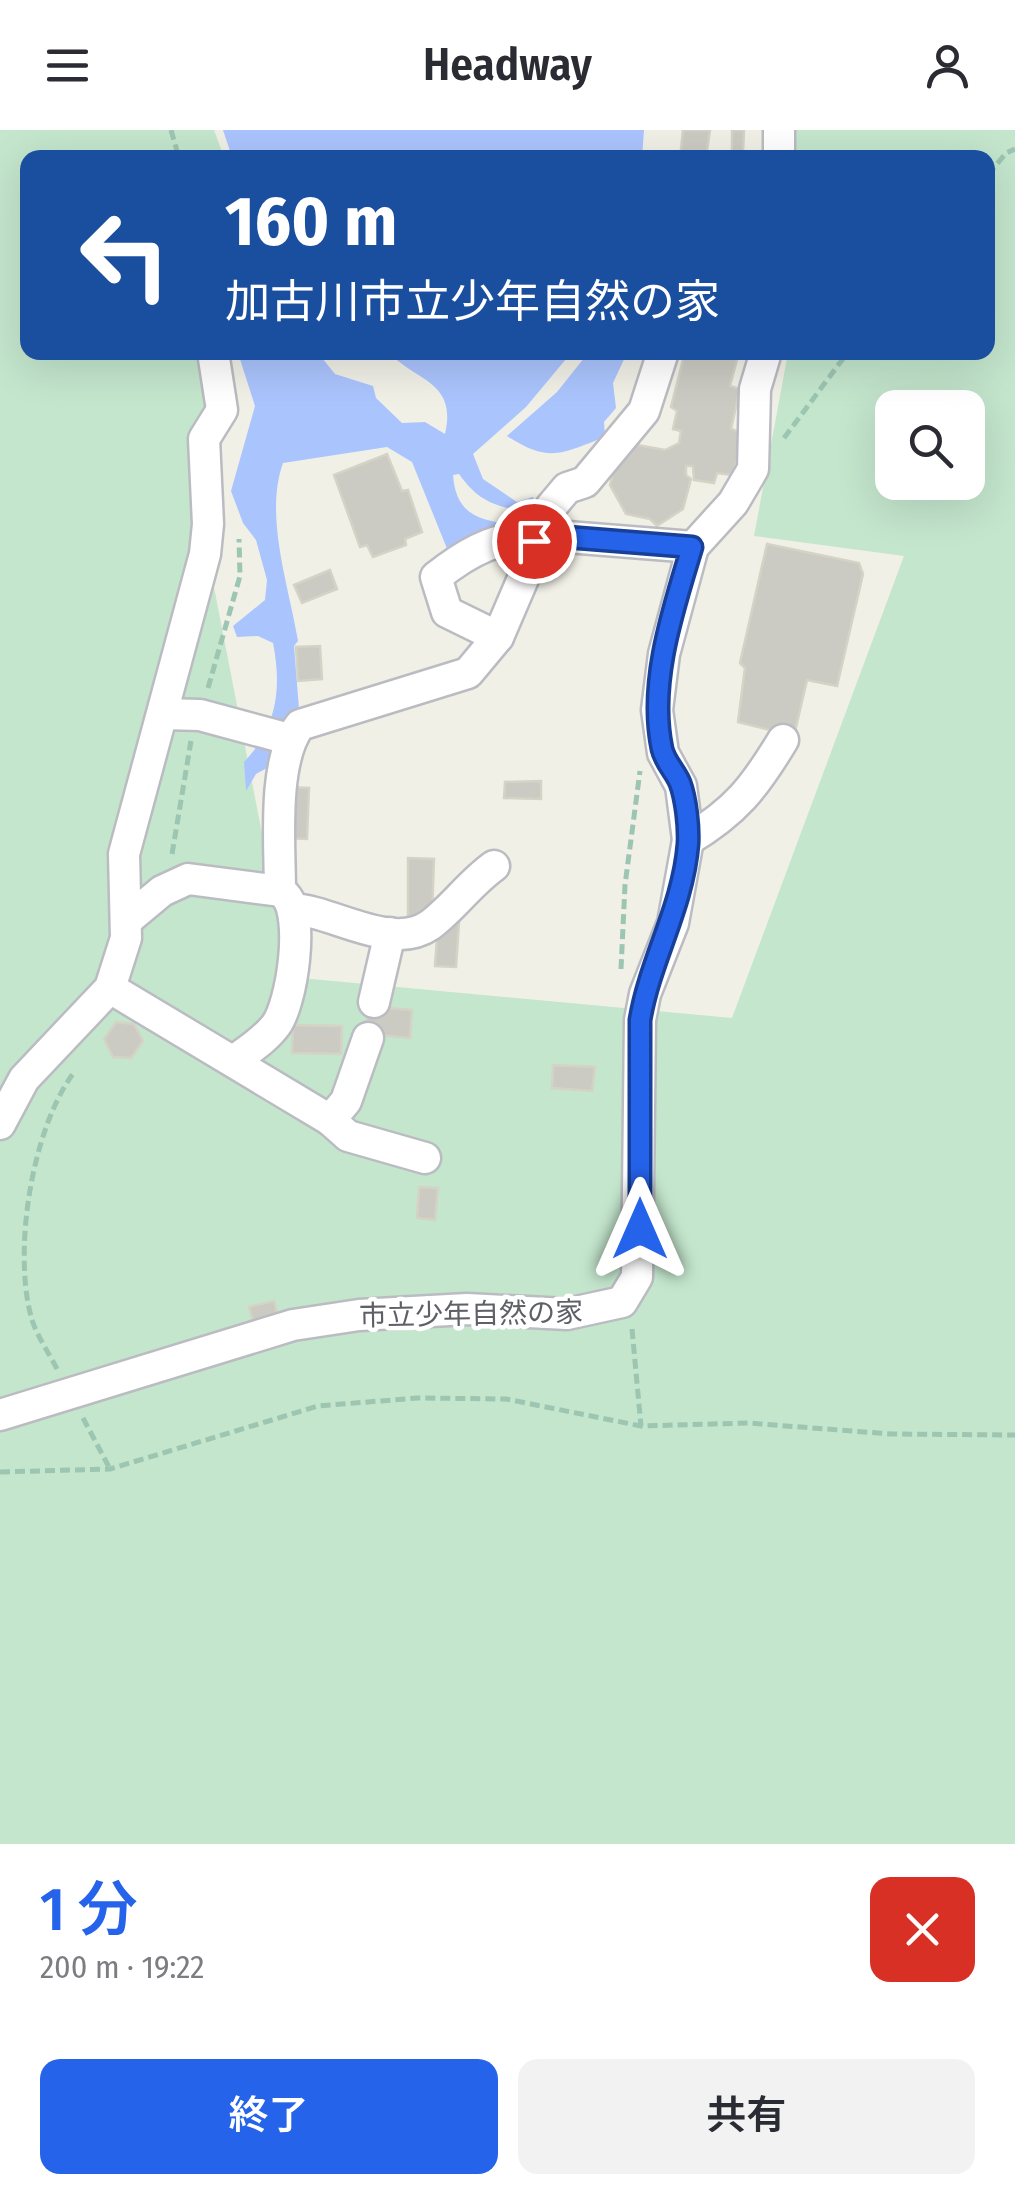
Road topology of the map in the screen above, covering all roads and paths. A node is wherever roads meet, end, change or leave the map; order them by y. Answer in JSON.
{"nodes":[{"id":1,"x":1015,"y":149,"type":"edge"},
{"id":2,"x":995,"y":167,"type":"edge"},
{"id":3,"x":214,"y":360,"type":"edge"},
{"id":4,"x":660,"y":360,"type":"edge"},
{"id":5,"x":764,"y":360,"type":"edge"},
{"id":6,"x":548,"y":541,"type":"junction"},
{"id":7,"x":692,"y":547,"type":"junction"},
{"id":8,"x":498,"y":638,"type":"junction"},
{"id":9,"x":164,"y":714,"type":"junction"},
{"id":10,"x":289,"y":739,"type":"junction"},
{"id":11,"x":783,"y":740,"type":"dead end"},
{"id":12,"x":688,"y":840,"type":"junction"},
{"id":13,"x":494,"y":866,"type":"dead end"},
{"id":14,"x":287,"y":900,"type":"junction"},
{"id":15,"x":126,"y":921,"type":"junction"},
{"id":16,"x":390,"y":933,"type":"junction"},
{"id":17,"x":110,"y":988,"type":"junction"},
{"id":18,"x":374,"y":1002,"type":"dead end"},
{"id":19,"x":368,"y":1038,"type":"dead end"},
{"id":20,"x":234,"y":1061,"type":"junction"},
{"id":21,"x":330,"y":1120,"type":"junction"},
{"id":22,"x":0,"y":1124,"type":"edge"},
{"id":23,"x":425,"y":1158,"type":"dead end"},
{"id":24,"x":0,"y":1416,"type":"edge"},
{"id":25,"x":1015,"y":1435,"type":"edge"},
{"id":26,"x":0,"y":1472,"type":"edge"}],
"edges":[{"from":1,"to":2,"type":"path"},
{"from":3,"to":9,"type":"lane"},
{"from":4,"to":6,"type":"lane"},
{"from":5,"to":7,"type":"lane","name":"市立少年自然の家"},
{"from":6,"to":7,"type":"lane"},
{"from":6,"to":8,"type":"lane"},
{"from":6,"to":8,"type":"lane"},
{"from":7,"to":12,"type":"lane","name":"市立少年自然の家"},
{"from":8,"to":10,"type":"lane"},
{"from":9,"to":10,"type":"lane"},
{"from":9,"to":15,"type":"lane"},
{"from":10,"to":14,"type":"lane"},
{"from":11,"to":12,"type":"lane"},
{"from":12,"to":24,"type":"lane","name":"市立少年自然の家"},
{"from":13,"to":16,"type":"lane"},
{"from":14,"to":15,"type":"lane"},
{"from":14,"to":16,"type":"lane"},
{"from":14,"to":20,"type":"lane"},
{"from":15,"to":17,"type":"lane"},
{"from":16,"to":18,"type":"lane"},
{"from":17,"to":20,"type":"lane"},
{"from":17,"to":22,"type":"lane"},
{"from":19,"to":21,"type":"lane"},
{"from":20,"to":21,"type":"lane"},
{"from":21,"to":23,"type":"lane"},
{"from":25,"to":26,"type":"path"}]}
